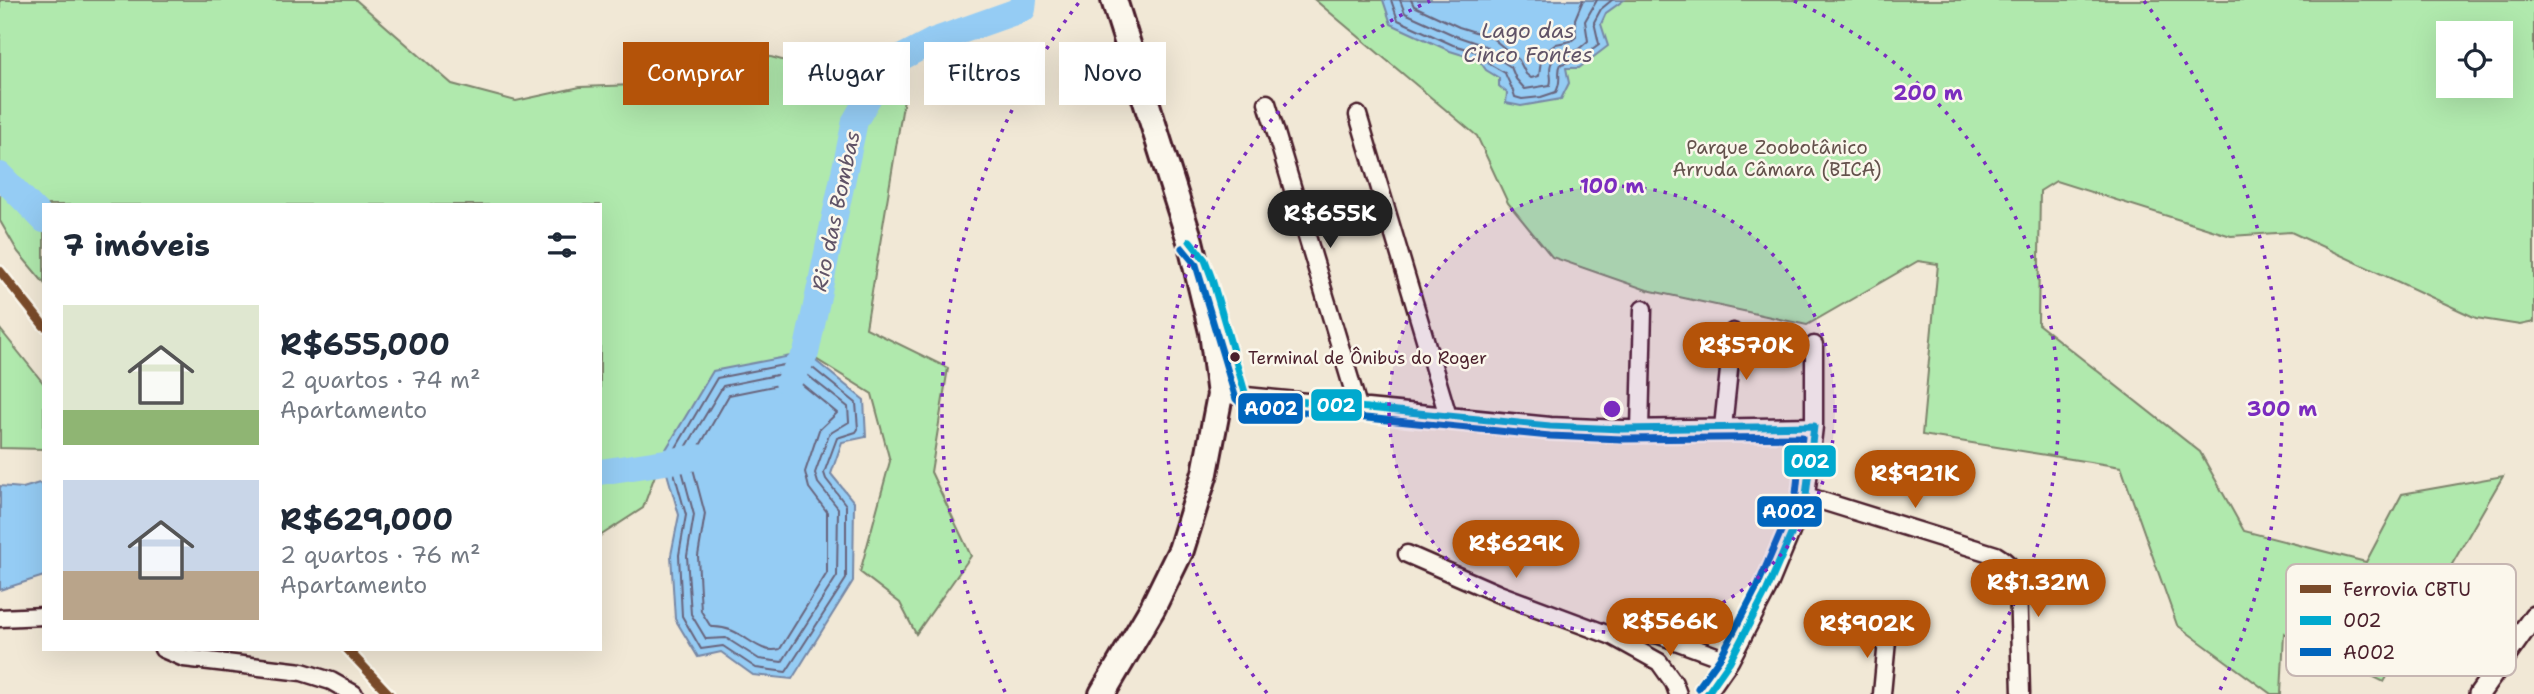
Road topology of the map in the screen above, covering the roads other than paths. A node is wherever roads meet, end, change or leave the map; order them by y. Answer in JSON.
{"nodes":[{"id":1,"x":1114,"y":0,"type":"edge"},
{"id":2,"x":1267,"y":103,"type":"dead end"},
{"id":3,"x":1358,"y":115,"type":"dead end"},
{"id":4,"x":1643,"y":309,"type":"dead end"},
{"id":5,"x":1733,"y":332,"type":"dead end"},
{"id":6,"x":1814,"y":345,"type":"dead end"},
{"id":7,"x":1220,"y":395,"type":"junction"},
{"id":8,"x":1358,"y":406,"type":"junction"},
{"id":9,"x":1448,"y":416,"type":"junction"},
{"id":10,"x":1814,"y":426,"type":"junction"},
{"id":11,"x":1723,"y":427,"type":"junction"},
{"id":12,"x":1640,"y":429,"type":"junction"},
{"id":13,"x":1806,"y":496,"type":"junction"},
{"id":14,"x":1407,"y":554,"type":"dead end"},
{"id":15,"x":42,"y":616,"type":"edge"},
{"id":16,"x":2534,"y":616,"type":"edge"},
{"id":17,"x":0,"y":618,"type":"edge"},
{"id":18,"x":1888,"y":630,"type":"dead end"},
{"id":19,"x":1612,"y":636,"type":"junction"},
{"id":20,"x":2516,"y":642,"type":"edge"},
{"id":21,"x":168,"y":651,"type":"edge"},
{"id":22,"x":1730,"y":661,"type":"junction"},
{"id":23,"x":2492,"y":676,"type":"edge"},
{"id":24,"x":354,"y":694,"type":"edge"},
{"id":25,"x":1102,"y":694,"type":"edge"},
{"id":26,"x":1678,"y":694,"type":"edge"},
{"id":27,"x":1707,"y":694,"type":"edge"},
{"id":28,"x":1882,"y":694,"type":"edge"},
{"id":29,"x":2021,"y":694,"type":"edge"},
{"id":30,"x":2479,"y":694,"type":"edge"}],
"edges":[{"from":1,"to":7,"type":"main road"},
{"from":2,"to":8,"type":"street"},
{"from":3,"to":9,"type":"street"},
{"from":4,"to":12,"type":"street"},
{"from":5,"to":11,"type":"street"},
{"from":6,"to":10,"type":"street"},
{"from":7,"to":8,"type":"street"},
{"from":7,"to":25,"type":"main road"},
{"from":8,"to":9,"type":"street"},
{"from":9,"to":12,"type":"street"},
{"from":10,"to":11,"type":"street"},
{"from":10,"to":13,"type":"street"},
{"from":11,"to":12,"type":"street"},
{"from":13,"to":22,"type":"street"},
{"from":13,"to":29,"type":"street"},
{"from":14,"to":19,"type":"street"},
{"from":15,"to":17,"type":"street"},
{"from":16,"to":20,"type":"street"},
{"from":18,"to":28,"type":"street"},
{"from":19,"to":22,"type":"street"},
{"from":19,"to":26,"type":"street"},
{"from":21,"to":24,"type":"street"},
{"from":22,"to":27,"type":"street"},
{"from":23,"to":30,"type":"street"}]}
